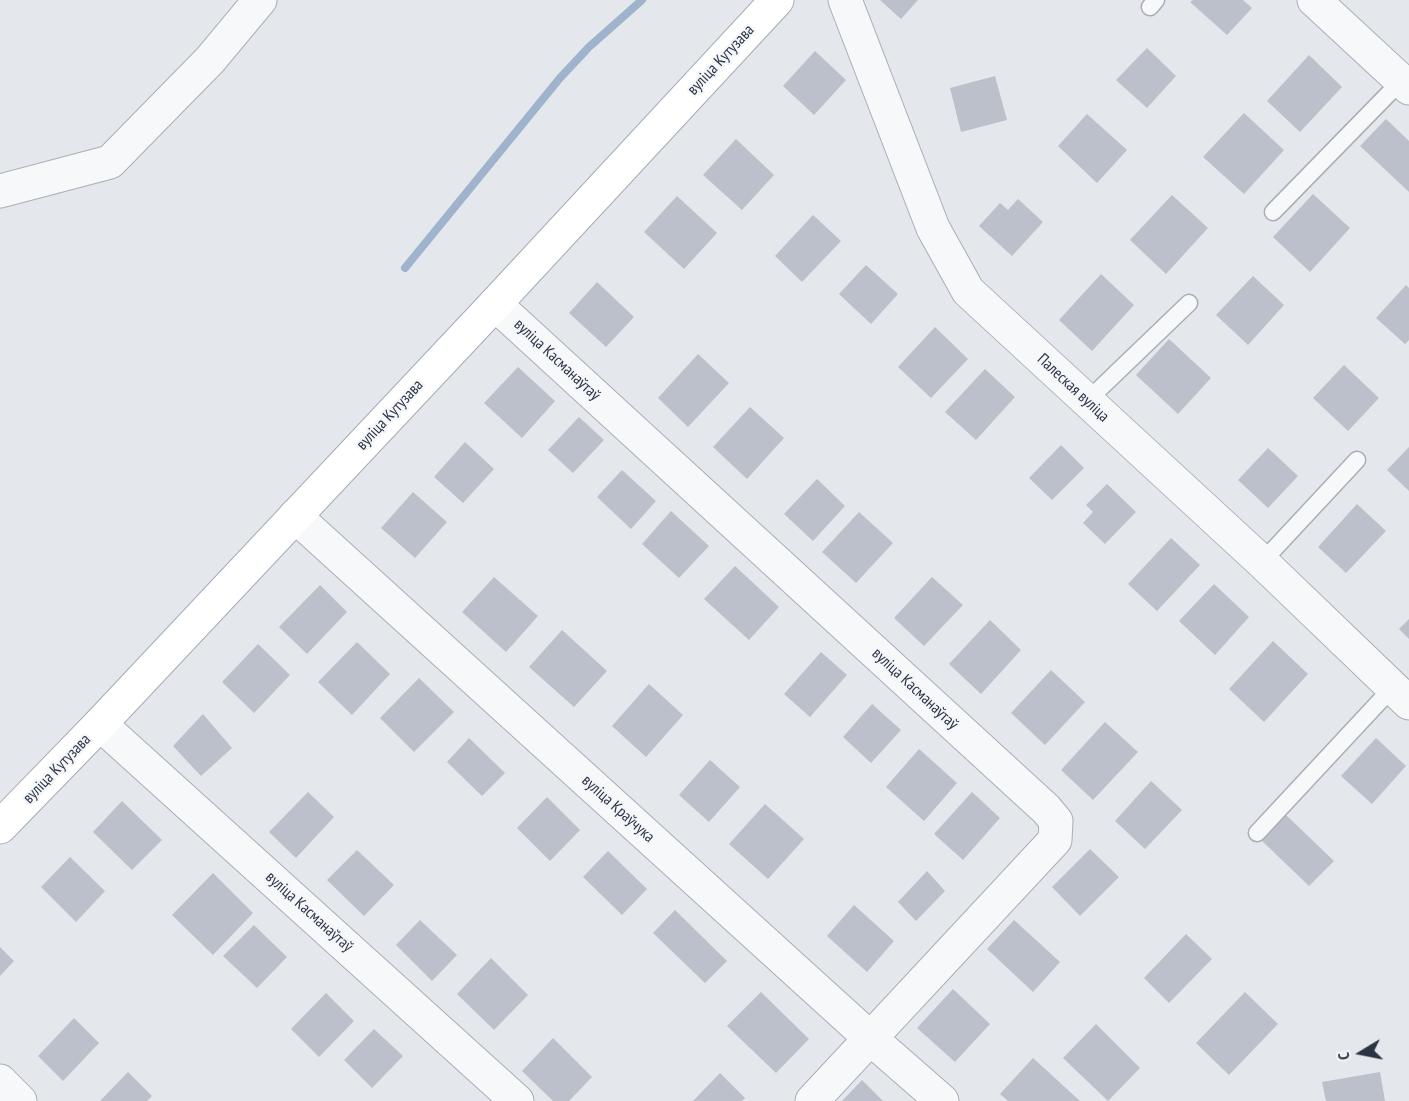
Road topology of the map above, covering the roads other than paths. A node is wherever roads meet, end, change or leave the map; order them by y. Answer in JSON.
{"nodes":[{"id":1,"x":260,"y":0,"type":"edge"},
{"id":2,"x":777,"y":0,"type":"edge"},
{"id":3,"x":845,"y":0,"type":"edge"},
{"id":4,"x":1314,"y":0,"type":"edge"},
{"id":5,"x":1405,"y":84,"type":"edge"},
{"id":6,"x":0,"y":191,"type":"edge"},
{"id":7,"x":1273,"y":212,"type":"dead end"},
{"id":8,"x":1189,"y":303,"type":"dead end"},
{"id":9,"x":495,"y":304,"type":"junction"},
{"id":10,"x":1087,"y":401,"type":"junction"},
{"id":11,"x":1357,"y":460,"type":"dead end"},
{"id":12,"x":295,"y":516,"type":"junction"},
{"id":13,"x":1262,"y":562,"type":"junction"},
{"id":14,"x":1401,"y":695,"type":"edge"},
{"id":15,"x":100,"y":724,"type":"junction"},
{"id":16,"x":0,"y":827,"type":"edge"},
{"id":17,"x":1257,"y":833,"type":"dead end"},
{"id":18,"x":870,"y":1038,"type":"junction"},
{"id":19,"x":0,"y":1081,"type":"edge"},
{"id":20,"x":20,"y":1101,"type":"edge"},
{"id":21,"x":518,"y":1101,"type":"edge"},
{"id":22,"x":812,"y":1101,"type":"edge"},
{"id":23,"x":942,"y":1101,"type":"edge"}],
"edges":[{"from":1,"to":6,"type":"street"},
{"from":2,"to":9,"type":"main road","name":"вуліца Кутузава"},
{"from":3,"to":10,"type":"street","name":"Палеская вуліца"},
{"from":4,"to":5,"type":"street"},
{"from":5,"to":7,"type":"lane"},
{"from":8,"to":10,"type":"lane"},
{"from":9,"to":12,"type":"main road","name":"вуліца Кутузава"},
{"from":9,"to":18,"type":"street","name":"вуліца Касманаўтаў"},
{"from":10,"to":13,"type":"street","name":"Палеская вуліца"},
{"from":11,"to":13,"type":"lane"},
{"from":12,"to":15,"type":"main road","name":"вуліца Кутузава"},
{"from":12,"to":18,"type":"street","name":"вуліца Краўчука"},
{"from":13,"to":14,"type":"street","name":"Палеская вуліца"},
{"from":14,"to":17,"type":"lane"},
{"from":15,"to":16,"type":"main road","name":"вуліца Кутузава"},
{"from":15,"to":21,"type":"street","name":"вуліца Касманаўтаў"},
{"from":18,"to":22,"type":"street","name":"вуліца Касманаўтаў"},
{"from":18,"to":23,"type":"street","name":"вуліца Краўчука"},
{"from":19,"to":20,"type":"street"}]}
